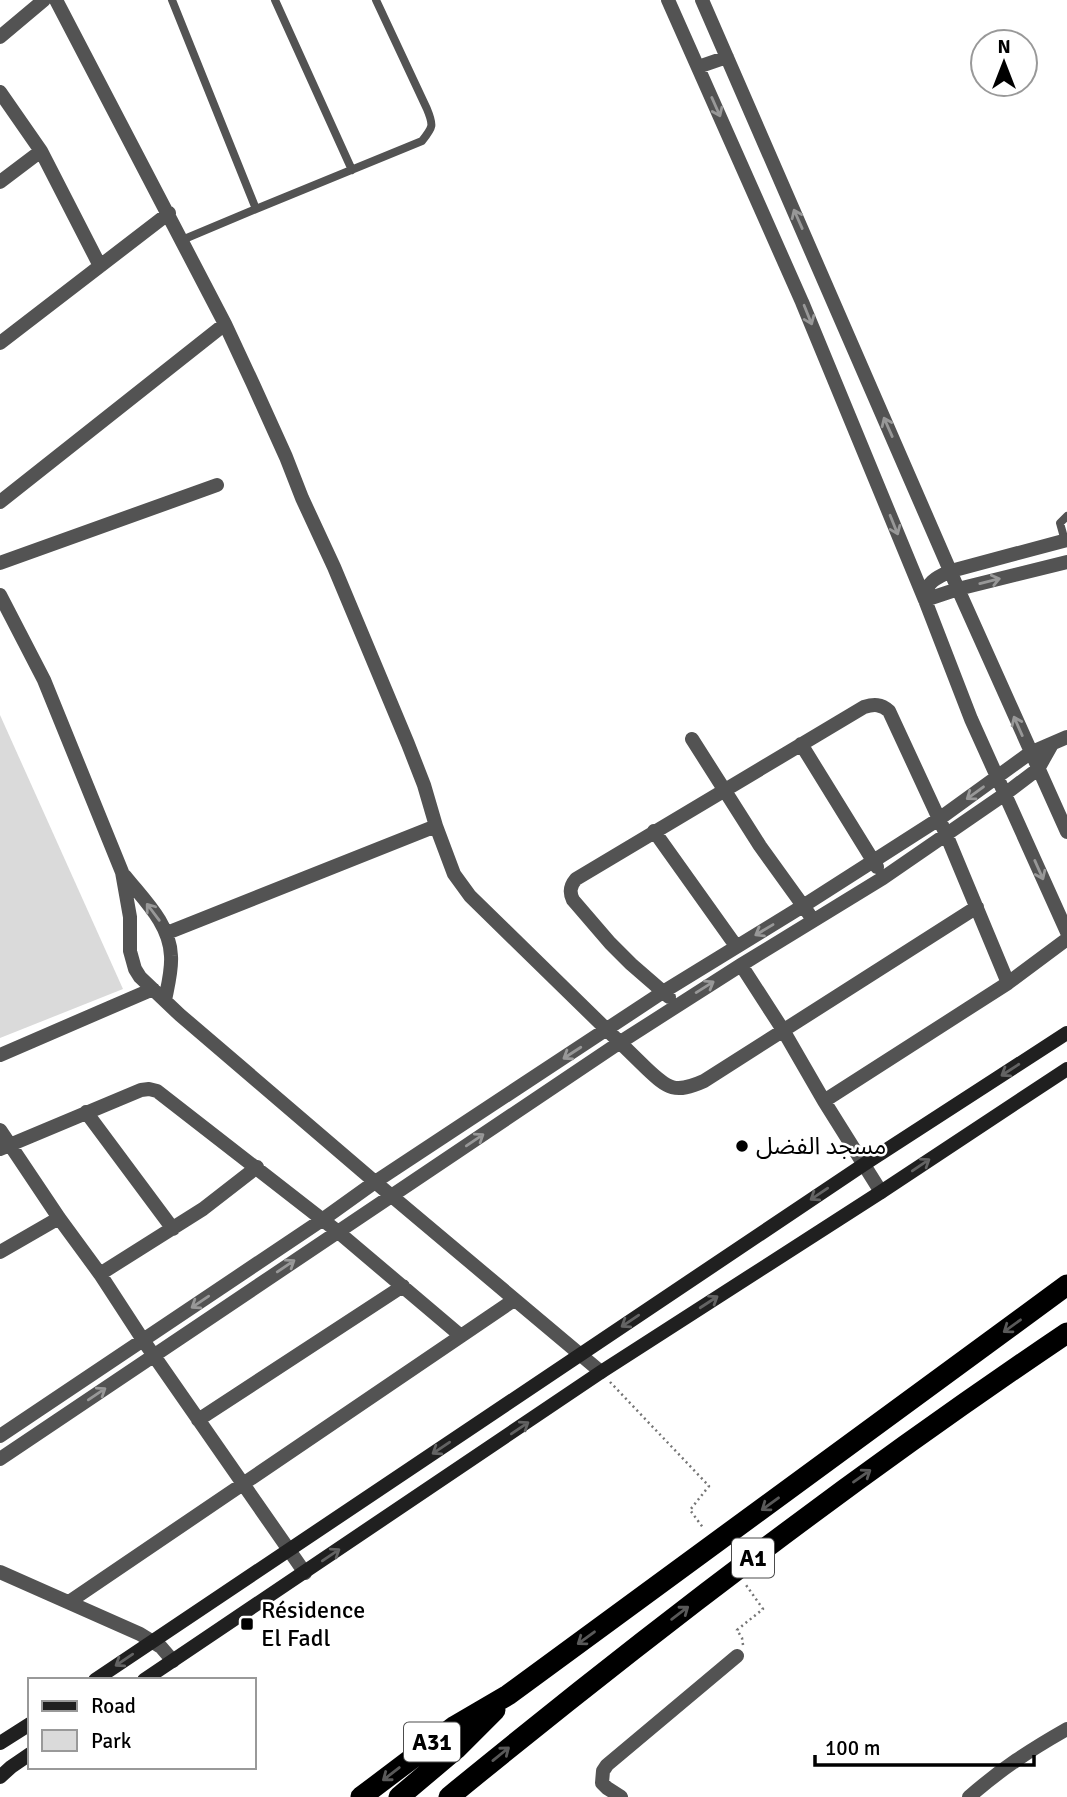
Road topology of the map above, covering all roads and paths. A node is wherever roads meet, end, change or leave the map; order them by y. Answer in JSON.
{"nodes":[{"id":1,"x":44,"y":0,"type":"edge"},
{"id":2,"x":56,"y":0,"type":"edge"},
{"id":3,"x":172,"y":0,"type":"edge"},
{"id":4,"x":275,"y":0,"type":"edge"},
{"id":5,"x":376,"y":0,"type":"edge"},
{"id":6,"x":668,"y":0,"type":"edge"},
{"id":7,"x":702,"y":0,"type":"edge"},
{"id":8,"x":0,"y":37,"type":"edge"},
{"id":9,"x":727,"y":57,"type":"junction"},
{"id":10,"x":698,"y":67,"type":"junction"},
{"id":11,"x":0,"y":92,"type":"edge"},
{"id":12,"x":41,"y":151,"type":"junction"},
{"id":13,"x":352,"y":170,"type":"junction"},
{"id":14,"x":0,"y":182,"type":"edge"},
{"id":15,"x":256,"y":209,"type":"junction"},
{"id":16,"x":169,"y":214,"type":"junction"},
{"id":17,"x":182,"y":240,"type":"junction"},
{"id":18,"x":100,"y":266,"type":"junction"},
{"id":19,"x":225,"y":324,"type":"junction"},
{"id":20,"x":0,"y":343,"type":"edge"},
{"id":21,"x":217,"y":485,"type":"dead end"},
{"id":22,"x":0,"y":502,"type":"edge"},
{"id":23,"x":1067,"y":516,"type":"edge"},
{"id":24,"x":1066,"y":542,"type":"edge"},
{"id":25,"x":1067,"y":562,"type":"edge"},
{"id":26,"x":0,"y":563,"type":"edge"},
{"id":27,"x":951,"y":571,"type":"junction"},
{"id":28,"x":958,"y":589,"type":"junction"},
{"id":29,"x":0,"y":595,"type":"edge"},
{"id":30,"x":925,"y":600,"type":"junction"},
{"id":31,"x":1067,"y":737,"type":"edge"},
{"id":32,"x":692,"y":739,"type":"dead end"},
{"id":33,"x":801,"y":744,"type":"junction"},
{"id":34,"x":1052,"y":744,"type":"junction"},
{"id":35,"x":1030,"y":752,"type":"junction"},
{"id":36,"x":1038,"y":769,"type":"junction"},
{"id":37,"x":997,"y":777,"type":"junction"},
{"id":38,"x":724,"y":789,"type":"junction"},
{"id":39,"x":1005,"y":794,"type":"junction"},
{"id":40,"x":939,"y":819,"type":"junction"},
{"id":41,"x":436,"y":826,"type":"junction"},
{"id":42,"x":654,"y":831,"type":"junction"},
{"id":43,"x":1067,"y":832,"type":"edge"},
{"id":44,"x":946,"y":834,"type":"junction"},
{"id":45,"x":874,"y":861,"type":"junction"},
{"id":46,"x":122,"y":872,"type":"junction"},
{"id":47,"x":883,"y":878,"type":"junction"},
{"id":48,"x":803,"y":906,"type":"junction"},
{"id":49,"x":977,"y":907,"type":"junction"},
{"id":50,"x":814,"y":921,"type":"junction"},
{"id":51,"x":1067,"y":932,"type":"edge"},
{"id":52,"x":167,"y":933,"type":"junction"},
{"id":53,"x":1067,"y":939,"type":"edge"},
{"id":54,"x":736,"y":946,"type":"junction"},
{"id":55,"x":741,"y":965,"type":"junction"},
{"id":56,"x":1008,"y":983,"type":"junction"},
{"id":57,"x":153,"y":989,"type":"junction"},
{"id":58,"x":663,"y":992,"type":"junction"},
{"id":59,"x":165,"y":1000,"type":"junction"},
{"id":60,"x":678,"y":1005,"type":"junction"},
{"id":61,"x":607,"y":1030,"type":"junction"},
{"id":62,"x":783,"y":1030,"type":"junction"},
{"id":63,"x":1067,"y":1033,"type":"edge"},
{"id":64,"x":620,"y":1043,"type":"junction"},
{"id":65,"x":0,"y":1055,"type":"edge"},
{"id":66,"x":1067,"y":1069,"type":"edge"},
{"id":67,"x":824,"y":1101,"type":"junction"},
{"id":68,"x":86,"y":1112,"type":"junction"},
{"id":69,"x":0,"y":1130,"type":"edge"},
{"id":70,"x":5,"y":1147,"type":"edge"},
{"id":71,"x":863,"y":1165,"type":"junction"},
{"id":72,"x":257,"y":1167,"type":"junction"},
{"id":73,"x":375,"y":1182,"type":"junction"},
{"id":74,"x":881,"y":1192,"type":"junction"},
{"id":75,"x":391,"y":1195,"type":"junction"},
{"id":76,"x":59,"y":1218,"type":"junction"},
{"id":77,"x":322,"y":1220,"type":"junction"},
{"id":78,"x":173,"y":1229,"type":"junction"},
{"id":79,"x":337,"y":1231,"type":"junction"},
{"id":80,"x":0,"y":1252,"type":"edge"},
{"id":81,"x":100,"y":1274,"type":"junction"},
{"id":82,"x":1067,"y":1285,"type":"edge"},
{"id":83,"x":403,"y":1286,"type":"junction"},
{"id":84,"x":514,"y":1300,"type":"junction"},
{"id":85,"x":1067,"y":1333,"type":"edge"},
{"id":86,"x":461,"y":1336,"type":"junction"},
{"id":87,"x":143,"y":1340,"type":"junction"},
{"id":88,"x":580,"y":1355,"type":"junction"},
{"id":89,"x":154,"y":1356,"type":"junction"},
{"id":90,"x":601,"y":1372,"type":"junction"},
{"id":91,"x":47,"y":1405,"type":"junction"},
{"id":92,"x":59,"y":1420,"type":"junction"},
{"id":93,"x":198,"y":1420,"type":"junction"},
{"id":94,"x":0,"y":1437,"type":"edge"},
{"id":95,"x":0,"y":1459,"type":"edge"},
{"id":96,"x":243,"y":1485,"type":"junction"},
{"id":97,"x":690,"y":1510,"type":"dead end"},
{"id":98,"x":289,"y":1550,"type":"junction"},
{"id":99,"x":0,"y":1572,"type":"edge"},
{"id":100,"x":305,"y":1573,"type":"junction"},
{"id":101,"x":69,"y":1602,"type":"junction"},
{"id":102,"x":764,"y":1609,"type":"dead end"},
{"id":103,"x":737,"y":1630,"type":"dead end"},
{"id":104,"x":153,"y":1641,"type":"junction"},
{"id":105,"x":737,"y":1656,"type":"dead end"},
{"id":106,"x":173,"y":1661,"type":"junction"},
{"id":107,"x":98,"y":1678,"type":"edge"},
{"id":108,"x":147,"y":1678,"type":"edge"},
{"id":109,"x":508,"y":1695,"type":"junction"},
{"id":110,"x":28,"y":1725,"type":"edge"},
{"id":111,"x":1067,"y":1729,"type":"edge"},
{"id":112,"x":0,"y":1743,"type":"edge"},
{"id":113,"x":28,"y":1755,"type":"edge"},
{"id":114,"x":0,"y":1777,"type":"edge"},
{"id":115,"x":361,"y":1797,"type":"edge"},
{"id":116,"x":399,"y":1797,"type":"edge"},
{"id":117,"x":449,"y":1797,"type":"edge"},
{"id":118,"x":621,"y":1797,"type":"edge"},
{"id":119,"x":969,"y":1797,"type":"edge"}],
"edges":[{"from":1,"to":8,"type":"street"},
{"from":2,"to":16,"type":"street"},
{"from":3,"to":15,"type":"lane"},
{"from":4,"to":13,"type":"lane"},
{"from":5,"to":13,"type":"lane"},
{"from":6,"to":10,"type":"street"},
{"from":7,"to":9,"type":"street"},
{"from":9,"to":10,"type":"street"},
{"from":27,"to":9,"type":"street","one_way":true},
{"from":10,"to":30,"type":"street","one_way":true},
{"from":11,"to":12,"type":"street"},
{"from":12,"to":14,"type":"street"},
{"from":12,"to":18,"type":"street"},
{"from":13,"to":15,"type":"lane"},
{"from":15,"to":17,"type":"lane"},
{"from":16,"to":17,"type":"street"},
{"from":16,"to":18,"type":"street"},
{"from":17,"to":19,"type":"street"},
{"from":18,"to":20,"type":"street"},
{"from":19,"to":22,"type":"street"},
{"from":19,"to":41,"type":"street"},
{"from":21,"to":26,"type":"street"},
{"from":23,"to":24,"type":"lane"},
{"from":24,"to":27,"type":"street"},
{"from":28,"to":25,"type":"street","one_way":true},
{"from":27,"to":28,"type":"street"},
{"from":27,"to":30,"type":"street"},
{"from":28,"to":30,"type":"street"},
{"from":35,"to":28,"type":"street","one_way":true},
{"from":29,"to":46,"type":"street"},
{"from":30,"to":37,"type":"street"},
{"from":31,"to":34,"type":"street"},
{"from":32,"to":38,"type":"street"},
{"from":33,"to":38,"type":"street"},
{"from":33,"to":40,"type":"street"},
{"from":33,"to":45,"type":"street"},
{"from":34,"to":35,"type":"street"},
{"from":34,"to":36,"type":"street"},
{"from":35,"to":36,"type":"street"},
{"from":35,"to":37,"type":"street"},
{"from":36,"to":39,"type":"street"},
{"from":36,"to":43,"type":"street"},
{"from":37,"to":39,"type":"street"},
{"from":37,"to":40,"type":"street","one_way":true},
{"from":38,"to":42,"type":"street"},
{"from":38,"to":48,"type":"street"},
{"from":39,"to":44,"type":"street"},
{"from":39,"to":51,"type":"street","one_way":true},
{"from":40,"to":44,"type":"street"},
{"from":40,"to":45,"type":"street"},
{"from":41,"to":52,"type":"street"},
{"from":41,"to":61,"type":"street"},
{"from":42,"to":54,"type":"street"},
{"from":42,"to":58,"type":"street"},
{"from":44,"to":47,"type":"street"},
{"from":44,"to":49,"type":"street"},
{"from":45,"to":47,"type":"street"},
{"from":45,"to":48,"type":"street"},
{"from":52,"to":46,"type":"street","one_way":true},
{"from":46,"to":57,"type":"street"},
{"from":47,"to":50,"type":"street"},
{"from":48,"to":50,"type":"street"},
{"from":48,"to":54,"type":"street","one_way":true},
{"from":49,"to":56,"type":"street"},
{"from":49,"to":62,"type":"street"},
{"from":50,"to":55,"type":"street"},
{"from":52,"to":59,"type":"street"},
{"from":53,"to":56,"type":"street"},
{"from":54,"to":58,"type":"street"},
{"from":60,"to":55,"type":"street","one_way":true},
{"from":55,"to":62,"type":"street"},
{"from":56,"to":67,"type":"street"},
{"from":57,"to":59,"type":"street"},
{"from":57,"to":65,"type":"street"},
{"from":58,"to":60,"type":"street"},
{"from":58,"to":61,"type":"street"},
{"from":59,"to":73,"type":"street"},
{"from":60,"to":64,"type":"street"},
{"from":61,"to":64,"type":"street"},
{"from":61,"to":73,"type":"street","one_way":true},
{"from":62,"to":64,"type":"street"},
{"from":62,"to":67,"type":"street"},
{"from":63,"to":71,"type":"street","one_way":true},
{"from":75,"to":64,"type":"street","one_way":true},
{"from":74,"to":66,"type":"street","one_way":true},
{"from":67,"to":71,"type":"street"},
{"from":68,"to":70,"type":"street"},
{"from":68,"to":72,"type":"street"},
{"from":68,"to":78,"type":"street"},
{"from":69,"to":70,"type":"street"},
{"from":70,"to":76,"type":"street"},
{"from":71,"to":74,"type":"street"},
{"from":71,"to":88,"type":"street","one_way":true},
{"from":72,"to":77,"type":"street"},
{"from":72,"to":78,"type":"street"},
{"from":73,"to":75,"type":"street"},
{"from":73,"to":77,"type":"street"},
{"from":90,"to":74,"type":"street","one_way":true},
{"from":75,"to":79,"type":"street"},
{"from":75,"to":84,"type":"street"},
{"from":76,"to":80,"type":"street"},
{"from":76,"to":81,"type":"street"},
{"from":77,"to":79,"type":"street"},
{"from":77,"to":87,"type":"street","one_way":true},
{"from":78,"to":81,"type":"street"},
{"from":79,"to":83,"type":"street"},
{"from":89,"to":79,"type":"street","one_way":true},
{"from":81,"to":87,"type":"street"},
{"from":82,"to":109,"type":"highway","number":"A1","one_way":true},
{"from":83,"to":86,"type":"street"},
{"from":83,"to":93,"type":"street"},
{"from":84,"to":86,"type":"street"},
{"from":84,"to":88,"type":"street"},
{"from":117,"to":85,"type":"highway","number":"A1","one_way":true},
{"from":86,"to":96,"type":"street"},
{"from":87,"to":89,"type":"street"},
{"from":87,"to":91,"type":"street"},
{"from":88,"to":90,"type":"street"},
{"from":88,"to":98,"type":"street","one_way":true},
{"from":92,"to":89,"type":"street","one_way":true},
{"from":89,"to":93,"type":"street"},
{"from":90,"to":97,"type":"path"},
{"from":100,"to":90,"type":"street","one_way":true},
{"from":91,"to":92,"type":"street"},
{"from":91,"to":94,"type":"street"},
{"from":92,"to":95,"type":"street"},
{"from":93,"to":96,"type":"street"},
{"from":96,"to":98,"type":"street"},
{"from":96,"to":101,"type":"street"},
{"from":98,"to":100,"type":"street"},
{"from":98,"to":104,"type":"street"},
{"from":99,"to":101,"type":"street"},
{"from":100,"to":106,"type":"street"},
{"from":101,"to":104,"type":"street"},
{"from":102,"to":103,"type":"path"},
{"from":104,"to":106,"type":"street"},
{"from":104,"to":107,"type":"street","one_way":true},
{"from":105,"to":118,"type":"street"},
{"from":106,"to":108,"type":"street"},
{"from":109,"to":115,"type":"highway","number":"A31","one_way":true},
{"from":109,"to":116,"type":"highway","number":"A1"},
{"from":110,"to":112,"type":"street"},
{"from":111,"to":119,"type":"street"},
{"from":113,"to":114,"type":"street"}]}
